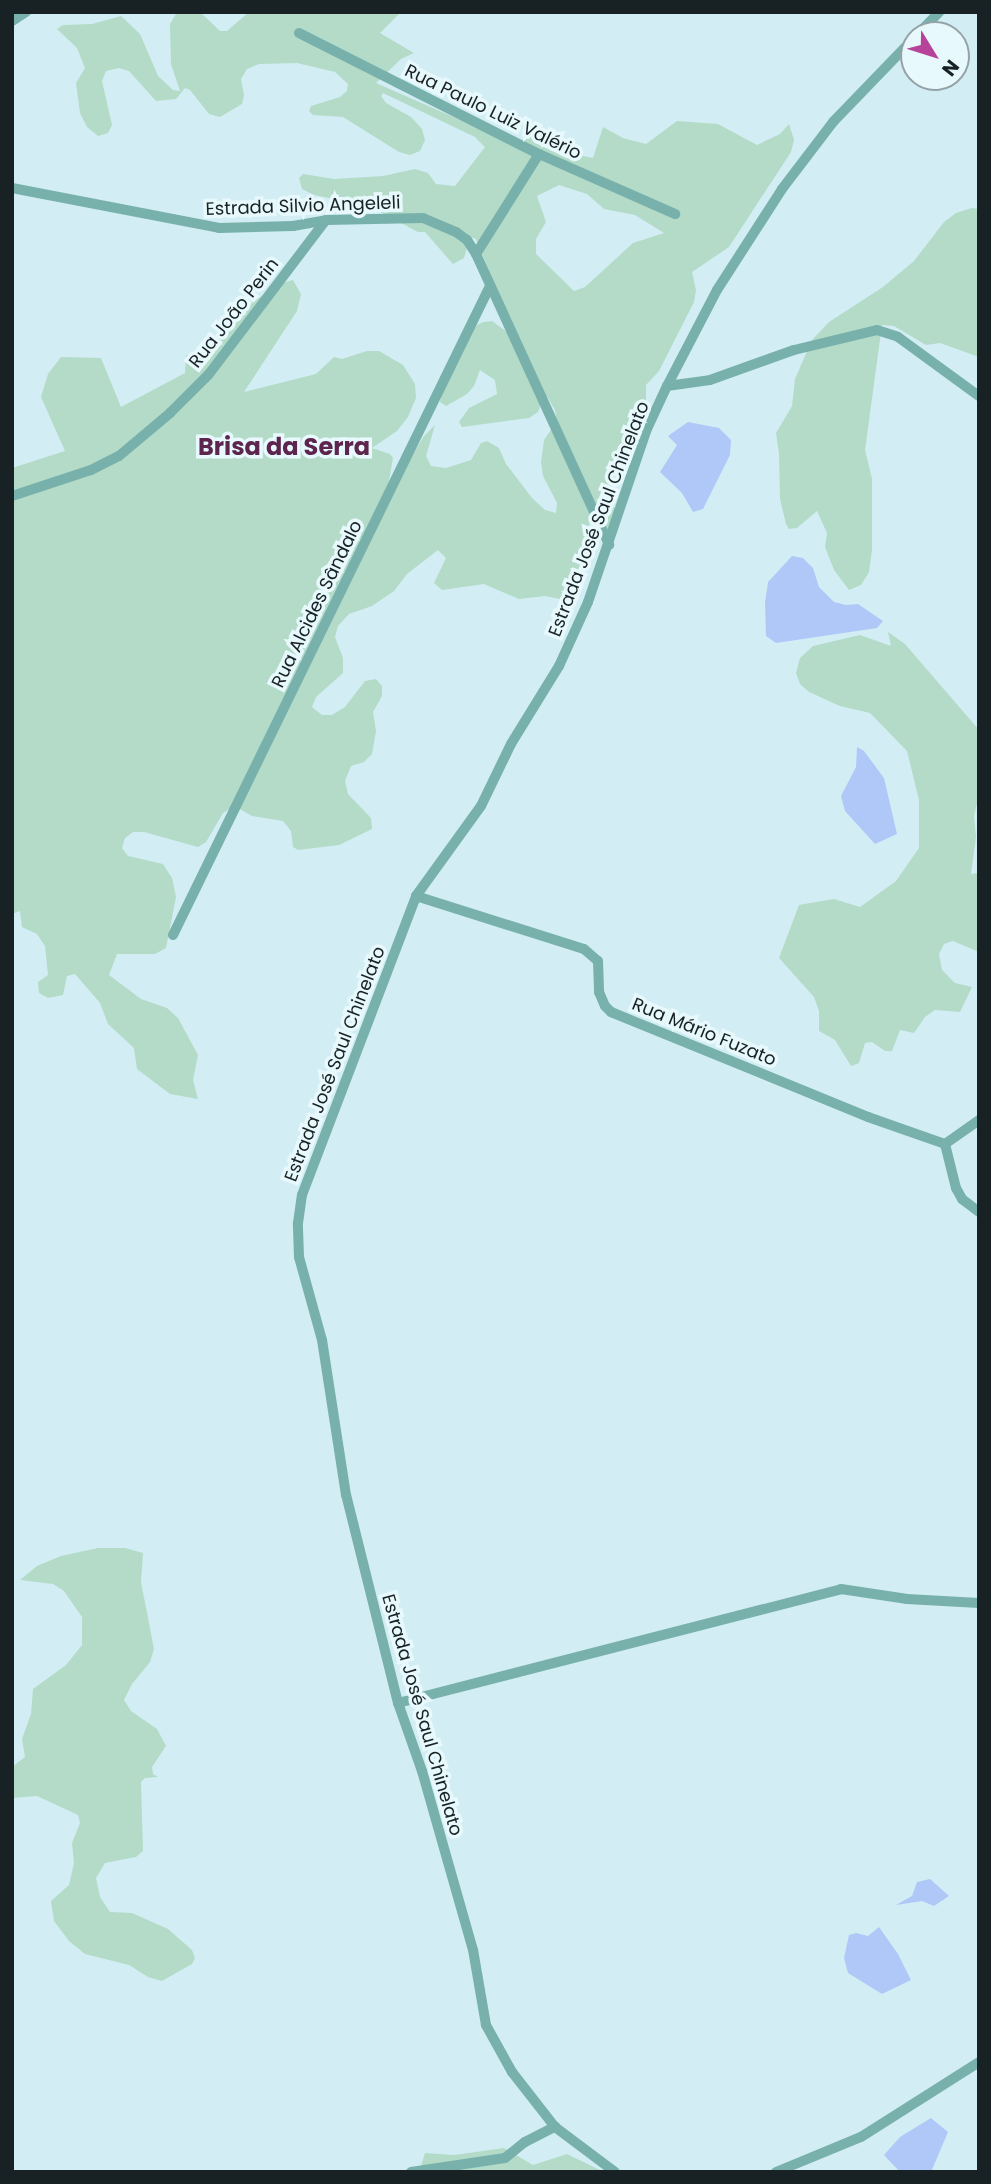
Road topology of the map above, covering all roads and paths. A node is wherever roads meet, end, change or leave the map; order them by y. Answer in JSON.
{"nodes":[{"id":1,"x":26,"y":12,"type":"edge"},
{"id":2,"x":12,"y":21,"type":"edge"},
{"id":3,"x":299,"y":33,"type":"dead end"},
{"id":4,"x":900,"y":53,"type":"edge"},
{"id":5,"x":539,"y":154,"type":"junction"},
{"id":6,"x":12,"y":188,"type":"edge"},
{"id":7,"x":675,"y":214,"type":"dead end"},
{"id":8,"x":326,"y":220,"type":"junction"},
{"id":9,"x":476,"y":254,"type":"junction"},
{"id":10,"x":490,"y":286,"type":"junction"},
{"id":11,"x":667,"y":386,"type":"junction"},
{"id":12,"x":979,"y":396,"type":"edge"},
{"id":13,"x":12,"y":496,"type":"edge"},
{"id":14,"x":609,"y":545,"type":"junction"},
{"id":15,"x":416,"y":896,"type":"junction"},
{"id":16,"x":173,"y":936,"type":"dead end"},
{"id":17,"x":979,"y":1120,"type":"edge"},
{"id":18,"x":945,"y":1144,"type":"junction"},
{"id":19,"x":979,"y":1212,"type":"edge"},
{"id":20,"x":979,"y":1603,"type":"edge"},
{"id":21,"x":398,"y":1703,"type":"junction"},
{"id":22,"x":979,"y":2062,"type":"edge"},
{"id":23,"x":555,"y":2127,"type":"junction"},
{"id":24,"x":411,"y":2172,"type":"edge"},
{"id":25,"x":615,"y":2172,"type":"edge"},
{"id":26,"x":776,"y":2172,"type":"edge"}],
"edges":[{"from":1,"to":2,"type":"street"},
{"from":3,"to":5,"type":"street","name":"Rua Paulo Luiz Valério"},
{"from":4,"to":11,"type":"street","name":"Estrada José Saul Chinelato"},
{"from":5,"to":7,"type":"street","name":"Rua Paulo Luiz Valério"},
{"from":5,"to":9,"type":"street"},
{"from":6,"to":8,"type":"street","name":"Estrada Silvio Angeleli"},
{"from":8,"to":9,"type":"street","name":"Estrada Silvio Angeleli"},
{"from":8,"to":13,"type":"street","name":"Rua João Perin"},
{"from":9,"to":10,"type":"street","name":"Estrada Silvio Angeleli"},
{"from":10,"to":14,"type":"street","name":"Estrada Silvio Angeleli"},
{"from":10,"to":16,"type":"street","name":"Rua Alcides Sândalo"},
{"from":11,"to":12,"type":"street"},
{"from":11,"to":14,"type":"street","name":"Estrada José Saul Chinelato"},
{"from":14,"to":15,"type":"street","name":"Estrada José Saul Chinelato"},
{"from":15,"to":18,"type":"street","name":"Rua Mário Fuzato"},
{"from":15,"to":21,"type":"street","name":"Estrada José Saul Chinelato"},
{"from":17,"to":18,"type":"street"},
{"from":18,"to":19,"type":"street"},
{"from":20,"to":21,"type":"street"},
{"from":21,"to":23,"type":"street","name":"Estrada José Saul Chinelato"},
{"from":22,"to":26,"type":"street"},
{"from":23,"to":24,"type":"street"},
{"from":23,"to":25,"type":"street","name":"Estrada José Saul Chinelato"}]}
